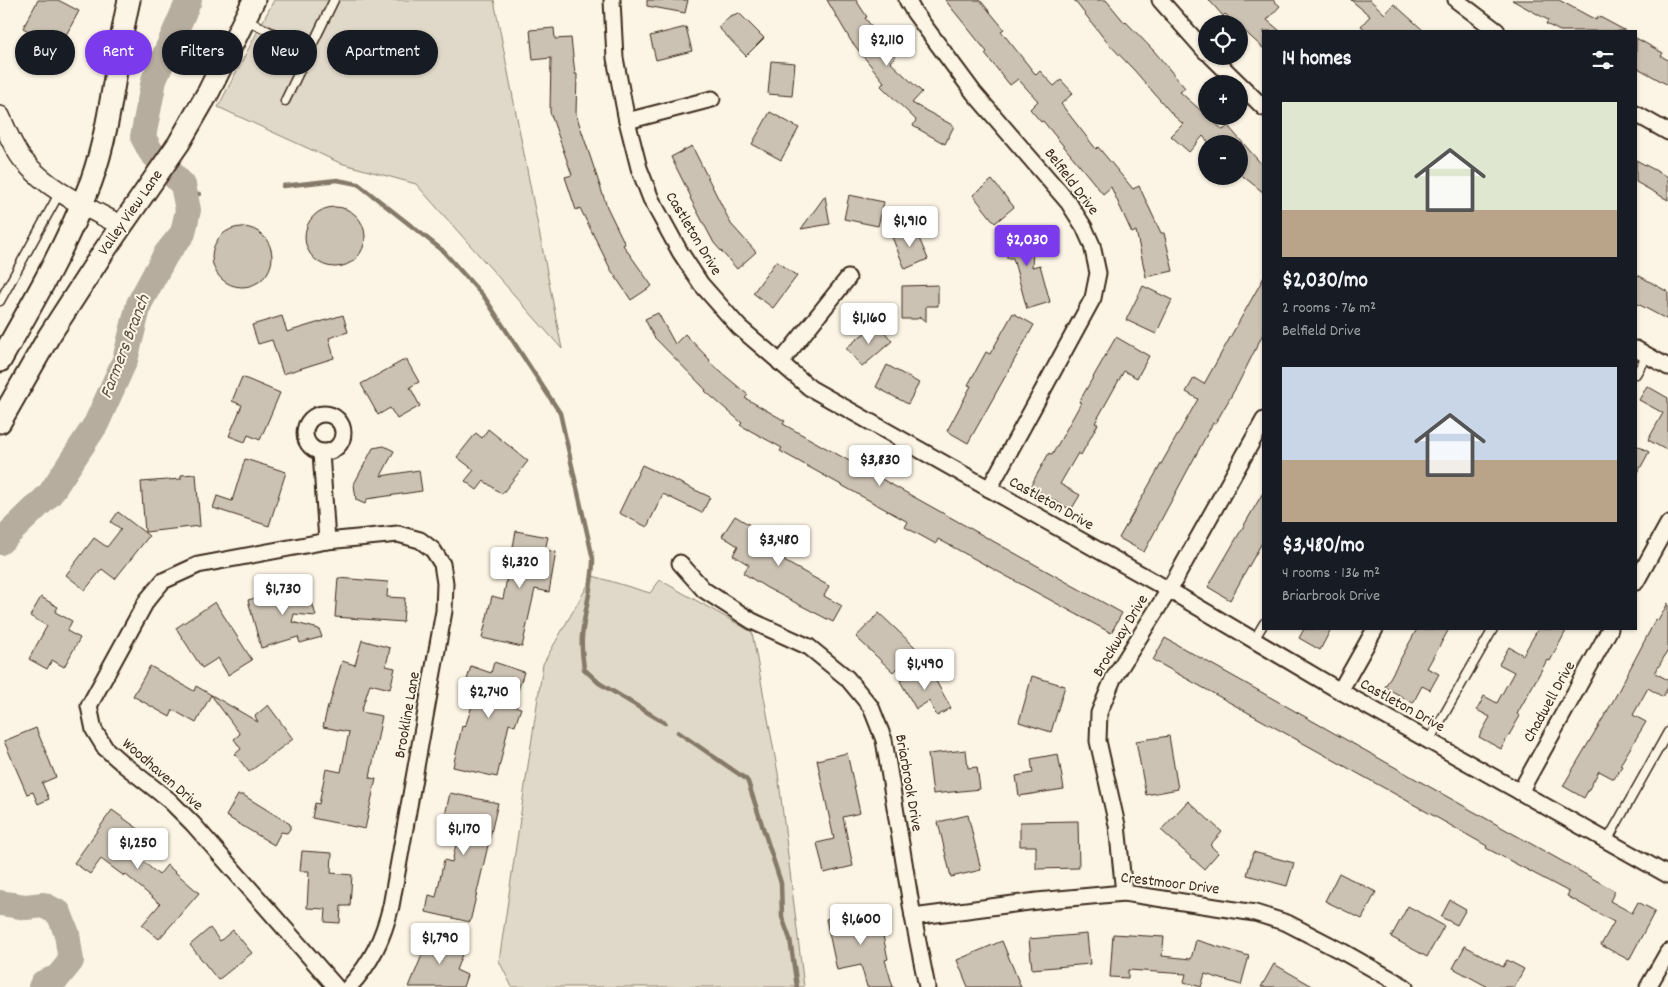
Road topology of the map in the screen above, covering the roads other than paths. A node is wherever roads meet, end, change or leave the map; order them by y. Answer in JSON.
{"nodes":[{"id":1,"x":129,"y":0,"type":"edge"},
{"id":2,"x":254,"y":0,"type":"edge"},
{"id":3,"x":334,"y":0,"type":"edge"},
{"id":4,"x":612,"y":0,"type":"edge"},
{"id":5,"x":907,"y":0,"type":"edge"},
{"id":6,"x":1160,"y":0,"type":"edge"},
{"id":7,"x":1456,"y":0,"type":"edge"},
{"id":8,"x":244,"y":19,"type":"junction"},
{"id":9,"x":266,"y":30,"type":"edge"},
{"id":10,"x":1496,"y":30,"type":"edge"},
{"id":11,"x":317,"y":35,"type":"edge"},
{"id":12,"x":1198,"y":43,"type":"edge"},
{"id":13,"x":1220,"y":65,"type":"edge"},
{"id":14,"x":297,"y":75,"type":"edge"},
{"id":15,"x":712,"y":99,"type":"dead end"},
{"id":16,"x":284,"y":101,"type":"dead end"},
{"id":17,"x":1262,"y":106,"type":"edge"},
{"id":18,"x":1637,"y":115,"type":"edge"},
{"id":19,"x":0,"y":116,"type":"edge"},
{"id":20,"x":627,"y":121,"type":"junction"},
{"id":21,"x":1668,"y":132,"type":"edge"},
{"id":22,"x":5,"y":142,"type":"edge"},
{"id":23,"x":60,"y":192,"type":"junction"},
{"id":24,"x":81,"y":204,"type":"junction"},
{"id":25,"x":122,"y":226,"type":"junction"},
{"id":26,"x":848,"y":278,"type":"dead end"},
{"id":27,"x":0,"y":301,"type":"edge"},
{"id":28,"x":1642,"y":352,"type":"edge"},
{"id":29,"x":0,"y":361,"type":"edge"},
{"id":30,"x":780,"y":363,"type":"junction"},
{"id":31,"x":1668,"y":367,"type":"edge"},
{"id":32,"x":1637,"y":370,"type":"edge"},
{"id":33,"x":0,"y":422,"type":"edge"},
{"id":34,"x":1262,"y":424,"type":"edge"},
{"id":35,"x":321,"y":452,"type":"dead end"},
{"id":36,"x":990,"y":489,"type":"junction"},
{"id":37,"x":1668,"y":524,"type":"edge"},
{"id":38,"x":327,"y":540,"type":"junction"},
{"id":39,"x":680,"y":563,"type":"dead end"},
{"id":40,"x":1637,"y":580,"type":"edge"},
{"id":41,"x":1169,"y":590,"type":"junction"},
{"id":42,"x":1262,"y":626,"type":"edge"},
{"id":43,"x":1374,"y":630,"type":"edge"},
{"id":44,"x":1492,"y":630,"type":"edge"},
{"id":45,"x":1609,"y":630,"type":"edge"},
{"id":46,"x":1254,"y":640,"type":"junction"},
{"id":47,"x":1340,"y":691,"type":"junction"},
{"id":48,"x":1668,"y":732,"type":"edge"},
{"id":49,"x":1429,"y":742,"type":"junction"},
{"id":50,"x":1520,"y":792,"type":"junction"},
{"id":51,"x":1607,"y":841,"type":"junction"},
{"id":52,"x":1668,"y":875,"type":"edge"},
{"id":53,"x":1124,"y":893,"type":"junction"},
{"id":54,"x":913,"y":917,"type":"junction"},
{"id":55,"x":1668,"y":952,"type":"edge"},
{"id":56,"x":336,"y":987,"type":"edge"},
{"id":57,"x":349,"y":987,"type":"edge"},
{"id":58,"x":927,"y":987,"type":"edge"},
{"id":59,"x":1405,"y":987,"type":"edge"},
{"id":60,"x":1648,"y":987,"type":"edge"}],
"edges":[{"from":1,"to":24,"type":"main road"},
{"from":2,"to":8,"type":"main road","name":"Valley View Lane"},
{"from":3,"to":11,"type":"lane"},
{"from":4,"to":20,"type":"street","name":"Castleton Drive"},
{"from":5,"to":36,"type":"street","name":"Belfield Drive"},
{"from":6,"to":12,"type":"street"},
{"from":7,"to":10,"type":"street"},
{"from":8,"to":9,"type":"lane"},
{"from":8,"to":25,"type":"main road","name":"Valley View Lane"},
{"from":13,"to":17,"type":"street"},
{"from":14,"to":16,"type":"lane"},
{"from":15,"to":20,"type":"street"},
{"from":18,"to":21,"type":"street"},
{"from":19,"to":22,"type":"street"},
{"from":20,"to":30,"type":"street","name":"Castleton Drive"},
{"from":22,"to":23,"type":"street"},
{"from":23,"to":24,"type":"street"},
{"from":23,"to":27,"type":"lane"},
{"from":24,"to":25,"type":"street"},
{"from":24,"to":29,"type":"main road"},
{"from":25,"to":33,"type":"main road","name":"Valley View Lane"},
{"from":26,"to":30,"type":"street"},
{"from":28,"to":31,"type":"street"},
{"from":28,"to":32,"type":"lane"},
{"from":30,"to":36,"type":"street","name":"Castleton Drive"},
{"from":34,"to":41,"type":"street","name":"Brockway Drive"},
{"from":35,"to":38,"type":"street"},
{"from":36,"to":41,"type":"street","name":"Castleton Drive"},
{"from":37,"to":40,"type":"street"},
{"from":38,"to":56,"type":"street","name":"Woodhaven Drive"},
{"from":38,"to":57,"type":"street","name":"Brookline Lane"},
{"from":39,"to":54,"type":"street","name":"Briarbrook Drive"},
{"from":41,"to":46,"type":"street","name":"Castleton Drive"},
{"from":41,"to":53,"type":"street","name":"Brockway Drive"},
{"from":42,"to":46,"type":"lane"},
{"from":43,"to":47,"type":"street"},
{"from":44,"to":49,"type":"lane"},
{"from":45,"to":50,"type":"street","name":"Chadwell Drive"},
{"from":46,"to":47,"type":"street","name":"Castleton Drive"},
{"from":47,"to":49,"type":"street","name":"Castleton Drive"},
{"from":48,"to":51,"type":"lane"},
{"from":49,"to":50,"type":"street","name":"Castleton Drive"},
{"from":50,"to":51,"type":"street","name":"Castleton Drive"},
{"from":51,"to":52,"type":"street","name":"Castleton Drive"},
{"from":53,"to":54,"type":"street","name":"Crestmoor Drive"},
{"from":53,"to":59,"type":"street","name":"Crestmoor Drive"},
{"from":54,"to":58,"type":"street","name":"Briarbrook Drive"},
{"from":55,"to":60,"type":"street"}]}
